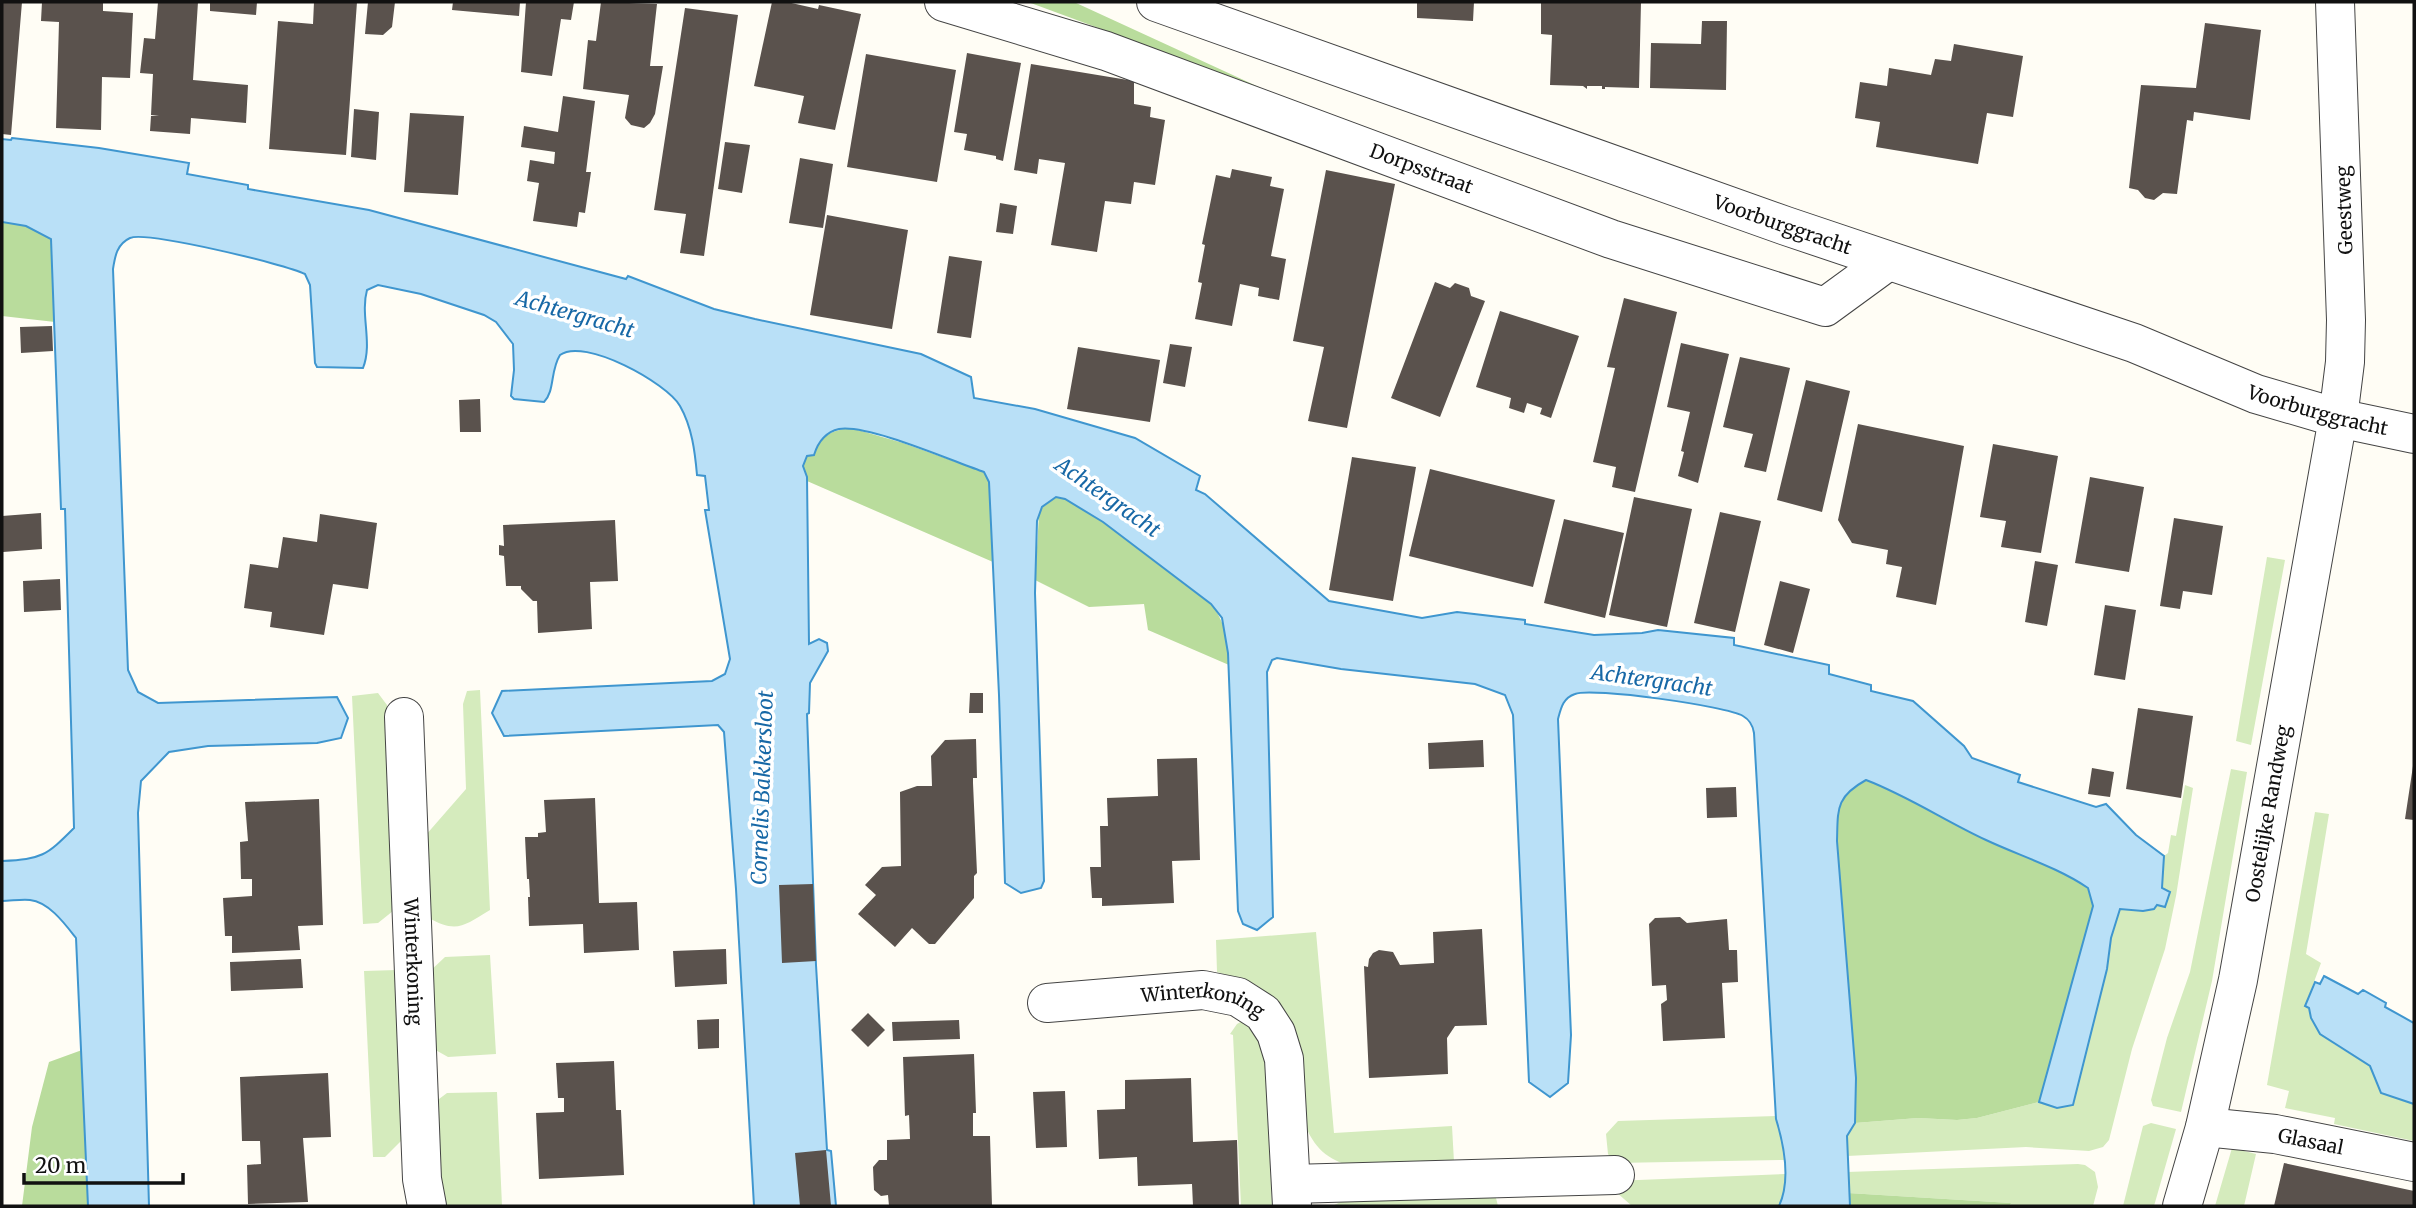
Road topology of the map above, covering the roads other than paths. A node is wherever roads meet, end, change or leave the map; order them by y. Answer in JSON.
{"nodes":[{"id":1,"x":944,"y":2,"type":"edge"},
{"id":2,"x":1156,"y":2,"type":"edge"},
{"id":3,"x":2335,"y":2,"type":"edge"},
{"id":4,"x":1888,"y":261,"type":"junction"},
{"id":5,"x":2338,"y":418,"type":"junction"},
{"id":6,"x":2414,"y":434,"type":"edge"},
{"id":7,"x":404,"y":718,"type":"dead end"},
{"id":8,"x":1047,"y":1003,"type":"dead end"},
{"id":9,"x":2205,"y":1127,"type":"junction"},
{"id":10,"x":2414,"y":1162,"type":"edge"},
{"id":11,"x":1615,"y":1175,"type":"dead end"},
{"id":12,"x":1291,"y":1195,"type":"edge"},
{"id":13,"x":427,"y":1206,"type":"edge"},
{"id":14,"x":2182,"y":1206,"type":"edge"}],
"edges":[{"from":1,"to":4,"type":"street","name":"Dorpsstraat"},
{"from":2,"to":4,"type":"street","name":"Voorburggracht"},
{"from":3,"to":5,"type":"street","name":"Geestweg"},
{"from":4,"to":5,"type":"street","name":"Voorburggracht"},
{"from":5,"to":6,"type":"street","name":"Voorburggracht"},
{"from":5,"to":9,"type":"street","name":"Oostelijke Randweg"},
{"from":7,"to":13,"type":"street","name":"Winterkoning"},
{"from":8,"to":12,"type":"street","name":"Winterkoning"},
{"from":9,"to":10,"type":"street","name":"Glasaal"},
{"from":9,"to":14,"type":"street","name":"Oostelijke Randweg"},
{"from":11,"to":12,"type":"street","name":"Winterkoning"}]}
